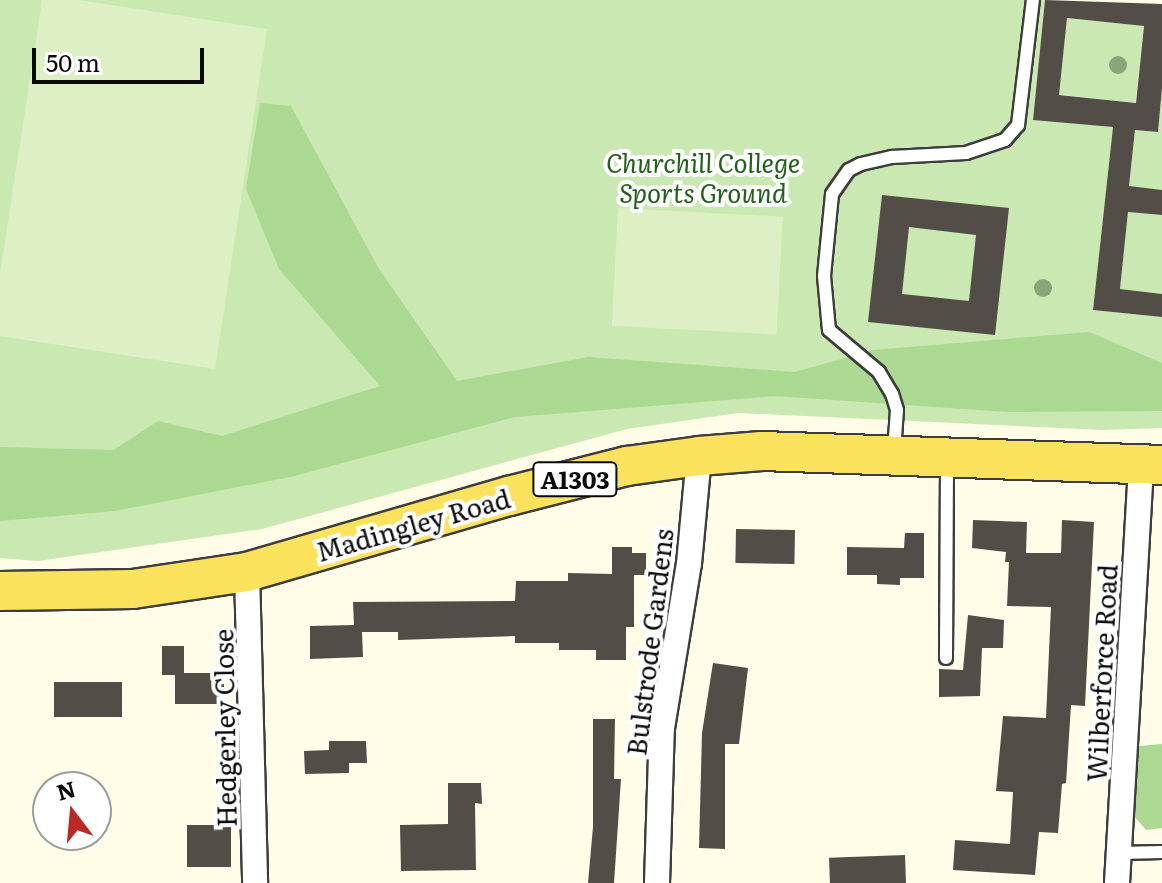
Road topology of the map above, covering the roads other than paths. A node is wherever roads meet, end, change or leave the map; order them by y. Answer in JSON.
{"nodes":[{"id":1,"x":1033,"y":0,"type":"edge"},
{"id":2,"x":894,"y":454,"type":"junction"},
{"id":3,"x":699,"y":456,"type":"junction"},
{"id":4,"x":947,"y":457,"type":"junction"},
{"id":5,"x":1152,"y":466,"type":"edge"},
{"id":6,"x":247,"y":572,"type":"junction"},
{"id":7,"x":0,"y":591,"type":"edge"},
{"id":8,"x":946,"y":658,"type":"dead end"},
{"id":9,"x":1162,"y":852,"type":"edge"},
{"id":10,"x":1119,"y":853,"type":"junction"},
{"id":11,"x":255,"y":883,"type":"edge"},
{"id":12,"x":657,"y":883,"type":"edge"},
{"id":13,"x":1117,"y":883,"type":"edge"}],
"edges":[{"from":1,"to":2,"type":"lane"},
{"from":2,"to":3,"type":"main road","name":"Madingley Road","number":"A1303"},
{"from":2,"to":4,"type":"main road","name":"Madingley Road","number":"A1303"},
{"from":3,"to":6,"type":"main road","name":"Madingley Road","number":"A1303"},
{"from":3,"to":12,"type":"street","name":"Bulstrode Gardens"},
{"from":4,"to":5,"type":"main road","name":"Madingley Road","number":"A1303"},
{"from":4,"to":8,"type":"lane"},
{"from":5,"to":10,"type":"street","name":"Wilberforce Road"},
{"from":6,"to":7,"type":"main road","name":"Madingley Road","number":"A1303"},
{"from":6,"to":11,"type":"street","name":"Hedgerley Close"},
{"from":9,"to":10,"type":"lane"},
{"from":10,"to":13,"type":"street","name":"Wilberforce Road"}]}
